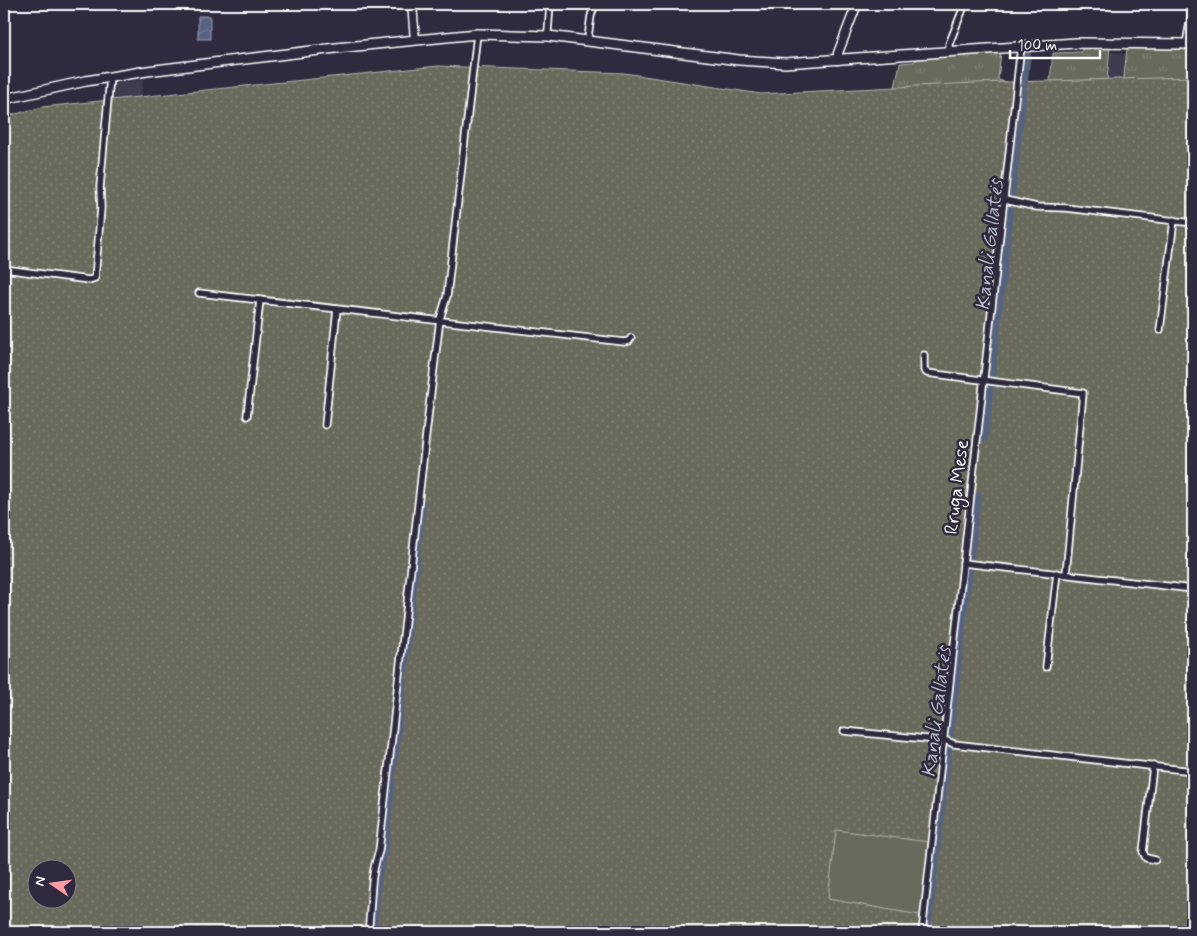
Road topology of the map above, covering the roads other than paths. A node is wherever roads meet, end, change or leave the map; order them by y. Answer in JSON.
{"nodes":[{"id":1,"x":412,"y":4,"type":"edge"},
{"id":2,"x":550,"y":4,"type":"edge"},
{"id":3,"x":596,"y":4,"type":"edge"},
{"id":4,"x":857,"y":4,"type":"edge"},
{"id":5,"x":965,"y":4,"type":"edge"},
{"id":6,"x":1193,"y":6,"type":"edge"},
{"id":7,"x":548,"y":32,"type":"junction"},
{"id":8,"x":476,"y":34,"type":"junction"},
{"id":9,"x":588,"y":37,"type":"junction"},
{"id":10,"x":415,"y":38,"type":"junction"},
{"id":11,"x":1190,"y":44,"type":"edge"},
{"id":12,"x":1021,"y":46,"type":"junction"},
{"id":13,"x":661,"y":50,"type":"junction"},
{"id":14,"x":949,"y":51,"type":"junction"},
{"id":15,"x":838,"y":60,"type":"junction"},
{"id":16,"x":110,"y":77,"type":"junction"},
{"id":17,"x":4,"y":100,"type":"edge"},
{"id":18,"x":1007,"y":201,"type":"junction"},
{"id":19,"x":1174,"y":220,"type":"junction"},
{"id":20,"x":1193,"y":223,"type":"edge"},
{"id":21,"x":4,"y":269,"type":"edge"},
{"id":22,"x":199,"y":293,"type":"dead end"},
{"id":23,"x":260,"y":300,"type":"junction"},
{"id":24,"x":338,"y":309,"type":"junction"},
{"id":25,"x":440,"y":320,"type":"junction"},
{"id":26,"x":1160,"y":330,"type":"dead end"},
{"id":27,"x":631,"y":338,"type":"dead end"},
{"id":28,"x":924,"y":355,"type":"dead end"},
{"id":29,"x":986,"y":381,"type":"junction"},
{"id":30,"x":248,"y":416,"type":"dead end"},
{"id":31,"x":325,"y":425,"type":"dead end"},
{"id":32,"x":966,"y":563,"type":"junction"},
{"id":33,"x":1057,"y":573,"type":"junction"},
{"id":34,"x":1066,"y":574,"type":"junction"},
{"id":35,"x":1193,"y":589,"type":"edge"},
{"id":36,"x":1046,"y":667,"type":"dead end"},
{"id":37,"x":844,"y":731,"type":"dead end"},
{"id":38,"x":945,"y":741,"type":"junction"},
{"id":39,"x":1153,"y":766,"type":"junction"},
{"id":40,"x":1193,"y":771,"type":"edge"},
{"id":41,"x":1155,"y":860,"type":"dead end"},
{"id":42,"x":368,"y":932,"type":"edge"},
{"id":43,"x":922,"y":932,"type":"edge"}],
"edges":[{"from":1,"to":10,"type":"street"},
{"from":2,"to":7,"type":"street"},
{"from":3,"to":9,"type":"street"},
{"from":4,"to":15,"type":"street"},
{"from":5,"to":14,"type":"street"},
{"from":6,"to":11,"type":"street"},
{"from":7,"to":9,"type":"main road"},
{"from":7,"to":10,"type":"main road"},
{"from":8,"to":10,"type":"main road"},
{"from":8,"to":13,"type":"main road"},
{"from":8,"to":25,"type":"street"},
{"from":9,"to":13,"type":"main road"},
{"from":10,"to":16,"type":"main road"},
{"from":11,"to":12,"type":"main road"},
{"from":12,"to":14,"type":"main road"},
{"from":12,"to":18,"type":"street","name":"Rruga Mese"},
{"from":13,"to":15,"type":"main road"},
{"from":14,"to":15,"type":"main road"},
{"from":16,"to":17,"type":"main road"},
{"from":16,"to":21,"type":"street"},
{"from":18,"to":19,"type":"street"},
{"from":18,"to":29,"type":"street","name":"Rruga Mese"},
{"from":19,"to":20,"type":"street"},
{"from":19,"to":26,"type":"street"},
{"from":22,"to":23,"type":"street"},
{"from":23,"to":24,"type":"street"},
{"from":23,"to":30,"type":"street"},
{"from":24,"to":25,"type":"street"},
{"from":24,"to":31,"type":"street"},
{"from":25,"to":27,"type":"street"},
{"from":25,"to":42,"type":"street"},
{"from":28,"to":29,"type":"street"},
{"from":29,"to":32,"type":"street","name":"Rruga Mese"},
{"from":29,"to":34,"type":"street"},
{"from":32,"to":33,"type":"street"},
{"from":32,"to":38,"type":"street","name":"Rruga Mese"},
{"from":33,"to":34,"type":"street"},
{"from":33,"to":36,"type":"street"},
{"from":34,"to":35,"type":"street"},
{"from":37,"to":38,"type":"street"},
{"from":38,"to":39,"type":"street"},
{"from":38,"to":43,"type":"street","name":"Rruga Mese"},
{"from":39,"to":40,"type":"street"},
{"from":39,"to":41,"type":"street"}]}
